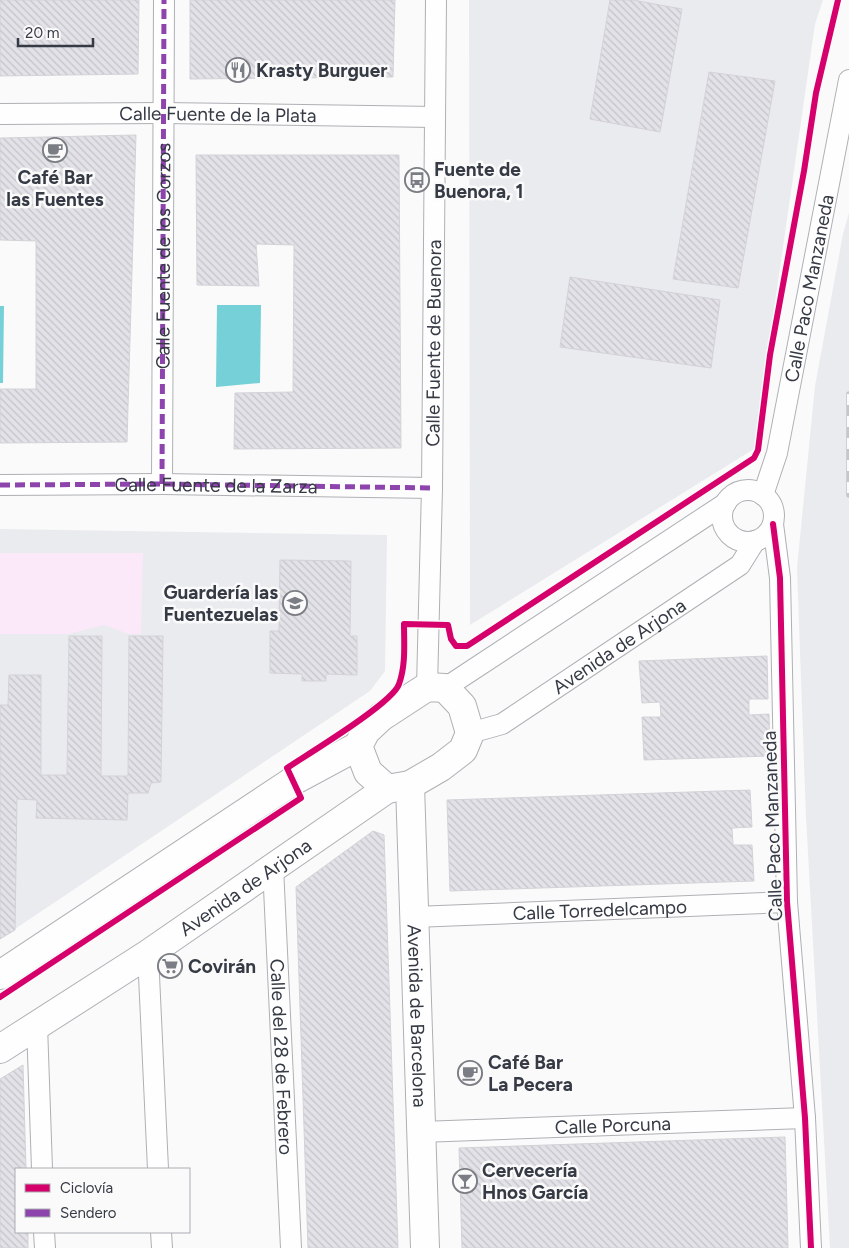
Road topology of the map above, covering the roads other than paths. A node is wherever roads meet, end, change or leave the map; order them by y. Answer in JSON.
{"nodes":[{"id":1,"x":164,"y":0,"type":"edge"},
{"id":2,"x":436,"y":0,"type":"edge"},
{"id":3,"x":849,"y":80,"type":"edge"},
{"id":4,"x":163,"y":113,"type":"junction"},
{"id":5,"x":0,"y":114,"type":"edge"},
{"id":6,"x":435,"y":117,"type":"junction"},
{"id":7,"x":0,"y":484,"type":"edge"},
{"id":8,"x":162,"y":484,"type":"junction"},
{"id":9,"x":432,"y":488,"type":"junction"},
{"id":10,"x":763,"y":495,"type":"junction"},
{"id":11,"x":726,"y":503,"type":"junction"},
{"id":12,"x":773,"y":524,"type":"junction"},
{"id":13,"x":754,"y":541,"type":"junction"},
{"id":14,"x":436,"y":687,"type":"junction"},
{"id":15,"x":470,"y":733,"type":"junction"},
{"id":16,"x":358,"y":746,"type":"junction"},
{"id":17,"x":398,"y":787,"type":"junction"},
{"id":18,"x":273,"y":867,"type":"junction"},
{"id":19,"x":787,"y":902,"type":"junction"},
{"id":20,"x":414,"y":917,"type":"junction"},
{"id":21,"x":148,"y":954,"type":"junction"},
{"id":22,"x":0,"y":975,"type":"edge"},
{"id":23,"x":37,"y":1025,"type":"junction"},
{"id":24,"x":0,"y":1049,"type":"edge"},
{"id":25,"x":805,"y":1118,"type":"junction"},
{"id":26,"x":421,"y":1132,"type":"junction"},
{"id":27,"x":42,"y":1168,"type":"edge"},
{"id":28,"x":158,"y":1168,"type":"edge"},
{"id":29,"x":44,"y":1233,"type":"edge"},
{"id":30,"x":161,"y":1233,"type":"edge"},
{"id":31,"x":45,"y":1248,"type":"edge"},
{"id":32,"x":162,"y":1248,"type":"edge"},
{"id":33,"x":291,"y":1248,"type":"edge"},
{"id":34,"x":425,"y":1248,"type":"edge"},
{"id":35,"x":811,"y":1248,"type":"edge"}],
"edges":[{"from":1,"to":4,"type":"street","name":"Calle Fuente de los Corzos"},
{"from":2,"to":6,"type":"street","name":"Calle Fuente de Buenora"},
{"from":3,"to":10,"type":"street","name":"Calle Paco Manzaneda"},
{"from":4,"to":5,"type":"street","name":"Calle Fuente de la Plata"},
{"from":4,"to":6,"type":"street","name":"Calle Fuente de la Plata"},
{"from":4,"to":8,"type":"street","name":"Calle Fuente de los Corzos"},
{"from":6,"to":9,"type":"street","name":"Calle Fuente de Buenora"},
{"from":7,"to":8,"type":"street","name":"Calle Fuente de la Zarza"},
{"from":8,"to":9,"type":"street","name":"Calle Fuente de la Zarza"},
{"from":9,"to":14,"type":"street","name":"Calle Fuente de Buenora"},
{"from":10,"to":11,"type":"street"},
{"from":10,"to":12,"type":"street"},
{"from":11,"to":13,"type":"street"},
{"from":11,"to":14,"type":"street"},
{"from":12,"to":13,"type":"street"},
{"from":12,"to":19,"type":"street","name":"Calle Paco Manzaneda"},
{"from":13,"to":15,"type":"street","name":"Avenida de Arjona"},
{"from":14,"to":15,"type":"street"},
{"from":14,"to":16,"type":"street"},
{"from":15,"to":17,"type":"street"},
{"from":16,"to":17,"type":"street"},
{"from":16,"to":22,"type":"street"},
{"from":17,"to":18,"type":"street","name":"Avenida de Arjona"},
{"from":17,"to":20,"type":"street","name":"Avenida de Barcelona"},
{"from":18,"to":21,"type":"street","name":"Avenida de Arjona"},
{"from":18,"to":33,"type":"street","name":"Calle del 28 de Febrero"},
{"from":19,"to":20,"type":"street","name":"Calle Torredelcampo"},
{"from":19,"to":25,"type":"street","name":"Calle Paco Manzaneda"},
{"from":20,"to":26,"type":"street","name":"Avenida de Barcelona"},
{"from":21,"to":23,"type":"street","name":"Avenida de Arjona"},
{"from":21,"to":28,"type":"street"},
{"from":23,"to":24,"type":"street","name":"Avenida de Arjona"},
{"from":23,"to":27,"type":"street"},
{"from":25,"to":26,"type":"street","name":"Calle Porcuna"},
{"from":25,"to":35,"type":"street","name":"Calle Paco Manzaneda"},
{"from":26,"to":34,"type":"street","name":"Avenida de Barcelona"},
{"from":29,"to":31,"type":"street"},
{"from":30,"to":32,"type":"street"}]}
